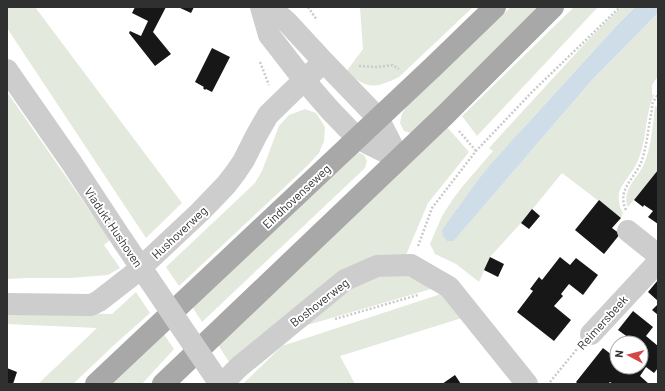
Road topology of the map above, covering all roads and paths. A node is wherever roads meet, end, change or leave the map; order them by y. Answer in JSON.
{"nodes":[{"id":1,"x":261,"y":7,"type":"edge"},
{"id":2,"x":270,"y":7,"type":"edge"},
{"id":3,"x":495,"y":7,"type":"edge"},
{"id":4,"x":553,"y":7,"type":"edge"},
{"id":5,"x":620,"y":7,"type":"edge"},
{"id":6,"x":324,"y":62,"type":"junction"},
{"id":7,"x":7,"y":70,"type":"edge"},
{"id":8,"x":304,"y":80,"type":"junction"},
{"id":9,"x":658,"y":94,"type":"edge"},
{"id":10,"x":378,"y":118,"type":"junction"},
{"id":11,"x":358,"y":138,"type":"junction"},
{"id":12,"x":399,"y":159,"type":"junction"},
{"id":13,"x":628,"y":231,"type":"joint"},
{"id":14,"x":658,"y":255,"type":"edge"},
{"id":15,"x":658,"y":262,"type":"edge"},
{"id":16,"x":411,"y":265,"type":"junction"},
{"id":17,"x":448,"y":287,"type":"junction"},
{"id":18,"x":7,"y":304,"type":"edge"},
{"id":19,"x":330,"y":320,"type":"dead end"},
{"id":20,"x":591,"y":334,"type":"joint"},
{"id":21,"x":96,"y":384,"type":"edge"},
{"id":22,"x":163,"y":384,"type":"edge"},
{"id":23,"x":221,"y":384,"type":"edge"},
{"id":24,"x":527,"y":384,"type":"edge"},
{"id":25,"x":548,"y":384,"type":"edge"}],
"edges":[{"from":1,"to":8,"type":"street"},
{"from":2,"to":6,"type":"street"},
{"from":3,"to":10,"type":"main road","name":"Eindhovenseweg"},
{"from":4,"to":12,"type":"main road"},
{"from":5,"to":16,"type":"path"},
{"from":6,"to":8,"type":"street","name":"Hushoverweg"},
{"from":6,"to":10,"type":"street"},
{"from":7,"to":23,"type":"street","name":"Viadukt Hushoven","bridge":true},
{"from":8,"to":11,"type":"street"},
{"from":8,"to":18,"type":"street","name":"Hushoverweg"},
{"from":9,"to":13,"type":"path"},
{"from":10,"to":11,"type":"main road","name":"Eindhovenseweg"},
{"from":10,"to":12,"type":"street"},
{"from":11,"to":12,"type":"street"},
{"from":11,"to":21,"type":"main road","name":"Eindhovenseweg"},
{"from":12,"to":22,"type":"main road"},
{"from":13,"to":14,"type":"street"},
{"from":15,"to":20,"type":"street","name":"Reimersbeek"},
{"from":16,"to":17,"type":"street"},
{"from":16,"to":23,"type":"street","name":"Boshoverweg"},
{"from":17,"to":19,"type":"path"},
{"from":17,"to":24,"type":"street"},
{"from":20,"to":25,"type":"path","name":"Reimersbeek"}]}
